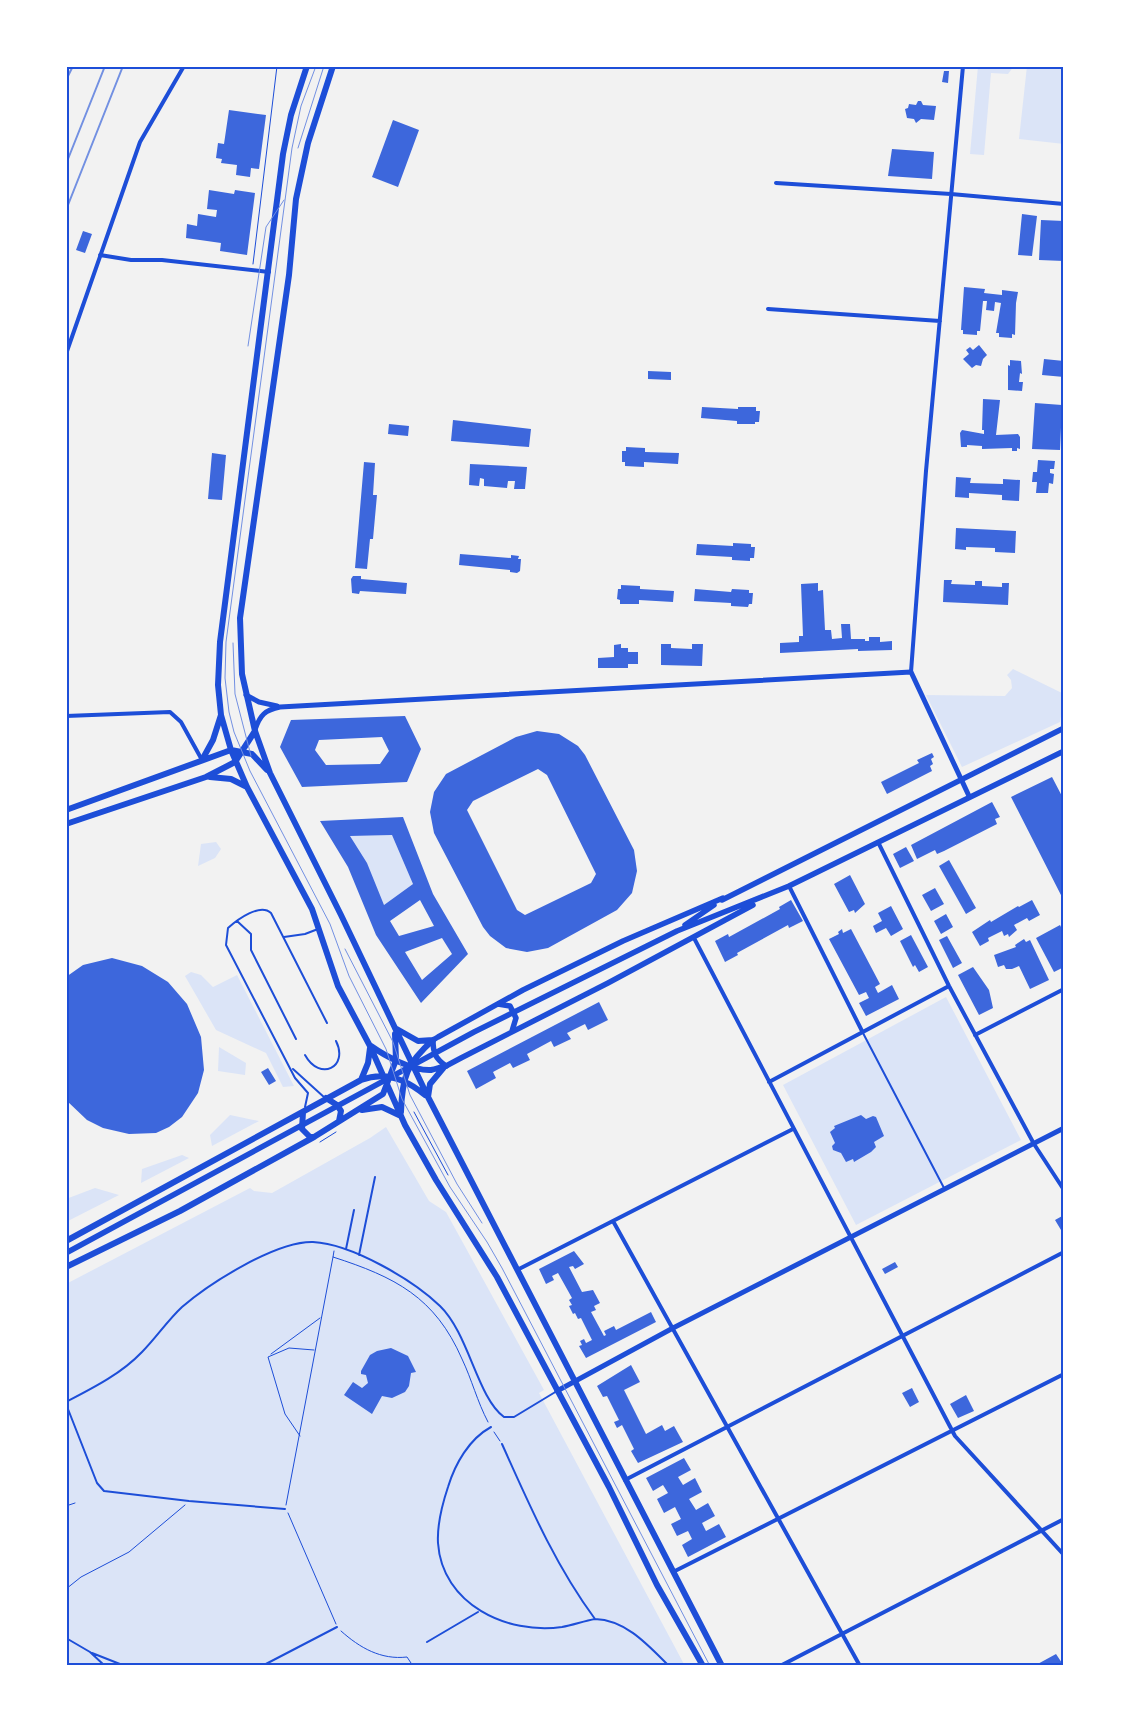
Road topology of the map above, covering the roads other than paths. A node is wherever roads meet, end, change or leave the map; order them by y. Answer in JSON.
{"nodes":[{"id":1,"x":184,"y":66,"type":"edge"},
{"id":2,"x":307,"y":66,"type":"edge"},
{"id":3,"x":333,"y":66,"type":"edge"},
{"id":4,"x":963,"y":66,"type":"edge"},
{"id":5,"x":776,"y":184,"type":"dead end"},
{"id":6,"x":951,"y":194,"type":"junction"},
{"id":7,"x":1064,"y":204,"type":"edge"},
{"id":8,"x":100,"y":255,"type":"junction"},
{"id":9,"x":269,"y":272,"type":"junction"},
{"id":10,"x":768,"y":310,"type":"dead end"},
{"id":11,"x":940,"y":322,"type":"junction"},
{"id":12,"x":66,"y":354,"type":"edge"},
{"id":13,"x":911,"y":672,"type":"junction"},
{"id":14,"x":246,"y":696,"type":"junction"},
{"id":15,"x":280,"y":707,"type":"junction"},
{"id":16,"x":221,"y":715,"type":"junction"},
{"id":17,"x":66,"y":716,"type":"edge"},
{"id":18,"x":1064,"y":728,"type":"edge"},
{"id":19,"x":255,"y":731,"type":"junction"},
{"id":20,"x":231,"y":750,"type":"junction"},
{"id":21,"x":1064,"y":750,"type":"edge"},
{"id":22,"x":244,"y":751,"type":"junction"},
{"id":23,"x":202,"y":760,"type":"junction"},
{"id":24,"x":235,"y":762,"type":"junction"},
{"id":25,"x":270,"y":773,"type":"junction"},
{"id":26,"x":206,"y":777,"type":"junction"},
{"id":27,"x":961,"y":780,"type":"junction"},
{"id":28,"x":247,"y":787,"type":"junction"},
{"id":29,"x":969,"y":796,"type":"junction"},
{"id":30,"x":66,"y":810,"type":"edge"},
{"id":31,"x":66,"y":824,"type":"edge"},
{"id":32,"x":878,"y":841,"type":"junction"},
{"id":33,"x":789,"y":886,"type":"junction"},
{"id":34,"x":775,"y":893,"type":"junction"},
{"id":35,"x":723,"y":898,"type":"junction"},
{"id":36,"x":237,"y":921,"type":"junction"},
{"id":37,"x":320,"y":928,"type":"junction"},
{"id":38,"x":677,"y":931,"type":"junction"},
{"id":39,"x":284,"y":937,"type":"junction"},
{"id":40,"x":694,"y":938,"type":"junction"},
{"id":41,"x":949,"y":986,"type":"junction"},
{"id":42,"x":1064,"y":989,"type":"edge"},
{"id":43,"x":498,"y":1004,"type":"junction"},
{"id":44,"x":327,"y":1023,"type":"dead end"},
{"id":45,"x":394,"y":1028,"type":"junction"},
{"id":46,"x":512,"y":1031,"type":"junction"},
{"id":47,"x":862,"y":1031,"type":"junction"},
{"id":48,"x":975,"y":1035,"type":"junction"},
{"id":49,"x":296,"y":1039,"type":"dead end"},
{"id":50,"x":434,"y":1040,"type":"junction"},
{"id":51,"x":336,"y":1041,"type":"dead end"},
{"id":52,"x":370,"y":1046,"type":"junction"},
{"id":53,"x":305,"y":1055,"type":"dead end"},
{"id":54,"x":396,"y":1060,"type":"junction"},
{"id":55,"x":411,"y":1064,"type":"junction"},
{"id":56,"x":446,"y":1066,"type":"junction"},
{"id":57,"x":291,"y":1068,"type":"junction"},
{"id":58,"x":388,"y":1078,"type":"junction"},
{"id":59,"x":361,"y":1080,"type":"junction"},
{"id":60,"x":404,"y":1082,"type":"junction"},
{"id":61,"x":769,"y":1082,"type":"junction"},
{"id":62,"x":428,"y":1097,"type":"junction"},
{"id":63,"x":326,"y":1098,"type":"junction"},
{"id":64,"x":360,"y":1110,"type":"junction"},
{"id":65,"x":303,"y":1112,"type":"junction"},
{"id":66,"x":401,"y":1116,"type":"junction"},
{"id":67,"x":338,"y":1122,"type":"junction"},
{"id":68,"x":1064,"y":1128,"type":"edge"},
{"id":69,"x":794,"y":1129,"type":"junction"},
{"id":70,"x":314,"y":1137,"type":"junction"},
{"id":71,"x":1034,"y":1144,"type":"junction"},
{"id":72,"x":375,"y":1177,"type":"dead end"},
{"id":73,"x":944,"y":1188,"type":"junction"},
{"id":74,"x":1064,"y":1190,"type":"edge"},
{"id":75,"x":354,"y":1210,"type":"dead end"},
{"id":76,"x":613,"y":1221,"type":"junction"},
{"id":77,"x":850,"y":1238,"type":"junction"},
{"id":78,"x":66,"y":1241,"type":"edge"},
{"id":79,"x":346,"y":1250,"type":"junction"},
{"id":80,"x":1064,"y":1252,"type":"edge"},
{"id":81,"x":66,"y":1253,"type":"edge"},
{"id":82,"x":359,"y":1255,"type":"junction"},
{"id":83,"x":66,"y":1267,"type":"edge"},
{"id":84,"x":516,"y":1270,"type":"junction"},
{"id":85,"x":673,"y":1328,"type":"junction"},
{"id":86,"x":902,"y":1336,"type":"junction"},
{"id":87,"x":1064,"y":1374,"type":"edge"},
{"id":88,"x":574,"y":1381,"type":"junction"},
{"id":89,"x":557,"y":1392,"type":"junction"},
{"id":90,"x":66,"y":1403,"type":"edge"},
{"id":91,"x":491,"y":1427,"type":"road end"},
{"id":92,"x":728,"y":1427,"type":"junction"},
{"id":93,"x":952,"y":1430,"type":"junction"},
{"id":94,"x":502,"y":1444,"type":"road end"},
{"id":95,"x":625,"y":1480,"type":"junction"},
{"id":96,"x":285,"y":1509,"type":"road end"},
{"id":97,"x":778,"y":1519,"type":"junction"},
{"id":98,"x":1064,"y":1519,"type":"edge"},
{"id":99,"x":1042,"y":1530,"type":"junction"},
{"id":100,"x":1064,"y":1555,"type":"edge"},
{"id":101,"x":673,"y":1572,"type":"junction"},
{"id":102,"x":478,"y":1612,"type":"junction"},
{"id":103,"x":595,"y":1618,"type":"junction"},
{"id":104,"x":337,"y":1627,"type":"road end"},
{"id":105,"x":842,"y":1634,"type":"junction"},
{"id":106,"x":66,"y":1638,"type":"edge"},
{"id":107,"x":427,"y":1642,"type":"dead end"},
{"id":108,"x":90,"y":1652,"type":"junction"},
{"id":109,"x":105,"y":1666,"type":"edge"},
{"id":110,"x":125,"y":1666,"type":"edge"},
{"id":111,"x":262,"y":1666,"type":"edge"},
{"id":112,"x":669,"y":1666,"type":"edge"},
{"id":113,"x":703,"y":1666,"type":"edge"},
{"id":114,"x":722,"y":1666,"type":"edge"},
{"id":115,"x":780,"y":1666,"type":"edge"},
{"id":116,"x":860,"y":1666,"type":"edge"}],
"edges":[{"from":1,"to":8,"type":"street"},
{"from":2,"to":9,"type":"main road"},
{"from":3,"to":14,"type":"main road"},
{"from":4,"to":6,"type":"street"},
{"from":5,"to":6,"type":"street"},
{"from":6,"to":7,"type":"street"},
{"from":6,"to":11,"type":"street"},
{"from":8,"to":9,"type":"street"},
{"from":8,"to":12,"type":"street"},
{"from":9,"to":16,"type":"main road"},
{"from":10,"to":11,"type":"street"},
{"from":11,"to":13,"type":"street"},
{"from":13,"to":15,"type":"street"},
{"from":13,"to":27,"type":"street"},
{"from":14,"to":15,"type":"street"},
{"from":14,"to":19,"type":"main road"},
{"from":15,"to":19,"type":"street"},
{"from":16,"to":20,"type":"main road"},
{"from":16,"to":23,"type":"main road"},
{"from":17,"to":23,"type":"street"},
{"from":18,"to":27,"type":"main road"},
{"from":19,"to":22,"type":"main road"},
{"from":19,"to":25,"type":"main road"},
{"from":20,"to":22,"type":"main road"},
{"from":20,"to":23,"type":"main road"},
{"from":20,"to":24,"type":"main road"},
{"from":21,"to":29,"type":"main road"},
{"from":22,"to":24,"type":"main road"},
{"from":22,"to":25,"type":"main road"},
{"from":23,"to":30,"type":"main road"},
{"from":24,"to":26,"type":"main road"},
{"from":24,"to":28,"type":"main road"},
{"from":25,"to":45,"type":"main road"},
{"from":26,"to":28,"type":"main road"},
{"from":26,"to":31,"type":"main road"},
{"from":27,"to":29,"type":"street"},
{"from":27,"to":35,"type":"main road"},
{"from":28,"to":37,"type":"main road"},
{"from":29,"to":32,"type":"main road"},
{"from":32,"to":33,"type":"main road"},
{"from":32,"to":41,"type":"street"},
{"from":33,"to":34,"type":"main road"},
{"from":33,"to":47,"type":"street"},
{"from":34,"to":38,"type":"main road"},
{"from":34,"to":40,"type":"main road"},
{"from":35,"to":38,"type":"main road"},
{"from":35,"to":43,"type":"main road"},
{"from":36,"to":39,"type":"lane"},
{"from":36,"to":49,"type":"lane"},
{"from":36,"to":57,"type":"lane"},
{"from":37,"to":39,"type":"lane"},
{"from":37,"to":52,"type":"main road"},
{"from":38,"to":81,"type":"main road"},
{"from":39,"to":44,"type":"lane"},
{"from":40,"to":46,"type":"main road"},
{"from":40,"to":61,"type":"street"},
{"from":41,"to":47,"type":"street"},
{"from":41,"to":48,"type":"street"},
{"from":42,"to":48,"type":"street"},
{"from":43,"to":46,"type":"main road"},
{"from":43,"to":50,"type":"main road"},
{"from":45,"to":50,"type":"main road"},
{"from":45,"to":54,"type":"main road"},
{"from":45,"to":55,"type":"main road"},
{"from":46,"to":56,"type":"main road"},
{"from":47,"to":61,"type":"street"},
{"from":47,"to":73,"type":"lane"},
{"from":48,"to":71,"type":"street"},
{"from":50,"to":55,"type":"main road"},
{"from":50,"to":56,"type":"main road"},
{"from":51,"to":53,"type":"lane"},
{"from":52,"to":54,"type":"main road"},
{"from":52,"to":58,"type":"main road"},
{"from":52,"to":59,"type":"main road"},
{"from":54,"to":55,"type":"main road"},
{"from":54,"to":58,"type":"main road"},
{"from":55,"to":56,"type":"main road"},
{"from":55,"to":60,"type":"main road"},
{"from":55,"to":62,"type":"main road"},
{"from":56,"to":62,"type":"main road"},
{"from":57,"to":63,"type":"lane"},
{"from":57,"to":65,"type":"lane"},
{"from":58,"to":59,"type":"main road"},
{"from":58,"to":60,"type":"main road"},
{"from":58,"to":64,"type":"main road"},
{"from":58,"to":66,"type":"main road"},
{"from":59,"to":63,"type":"main road"},
{"from":60,"to":62,"type":"main road"},
{"from":60,"to":66,"type":"main road"},
{"from":61,"to":69,"type":"street"},
{"from":62,"to":84,"type":"main road"},
{"from":63,"to":65,"type":"main road"},
{"from":63,"to":67,"type":"main road"},
{"from":64,"to":66,"type":"main road"},
{"from":64,"to":67,"type":"main road"},
{"from":65,"to":70,"type":"main road"},
{"from":65,"to":78,"type":"main road"},
{"from":66,"to":89,"type":"main road"},
{"from":67,"to":70,"type":"main road"},
{"from":68,"to":71,"type":"street"},
{"from":69,"to":76,"type":"street"},
{"from":69,"to":77,"type":"street"},
{"from":70,"to":83,"type":"main road"},
{"from":71,"to":73,"type":"street"},
{"from":71,"to":74,"type":"street"},
{"from":72,"to":82,"type":"lane"},
{"from":73,"to":77,"type":"street"},
{"from":75,"to":79,"type":"lane"},
{"from":76,"to":84,"type":"street"},
{"from":76,"to":85,"type":"street"},
{"from":77,"to":85,"type":"street"},
{"from":77,"to":86,"type":"street"},
{"from":79,"to":82,"type":"lane"},
{"from":79,"to":90,"type":"lane"},
{"from":80,"to":86,"type":"street"},
{"from":82,"to":89,"type":"lane"},
{"from":84,"to":88,"type":"main road"},
{"from":85,"to":88,"type":"street"},
{"from":85,"to":92,"type":"street"},
{"from":86,"to":92,"type":"street"},
{"from":86,"to":93,"type":"street"},
{"from":87,"to":93,"type":"street"},
{"from":88,"to":89,"type":"street"},
{"from":88,"to":95,"type":"main road"},
{"from":89,"to":113,"type":"main road"},
{"from":90,"to":96,"type":"lane"},
{"from":91,"to":102,"type":"lane"},
{"from":92,"to":95,"type":"street"},
{"from":92,"to":97,"type":"street"},
{"from":93,"to":97,"type":"street"},
{"from":93,"to":99,"type":"street"},
{"from":94,"to":103,"type":"lane"},
{"from":95,"to":101,"type":"main road"},
{"from":97,"to":101,"type":"street"},
{"from":97,"to":105,"type":"street"},
{"from":98,"to":99,"type":"street"},
{"from":99,"to":100,"type":"street"},
{"from":99,"to":105,"type":"street"},
{"from":101,"to":114,"type":"main road"},
{"from":102,"to":103,"type":"lane"},
{"from":102,"to":107,"type":"lane"},
{"from":103,"to":112,"type":"lane"},
{"from":104,"to":111,"type":"lane"},
{"from":105,"to":115,"type":"street"},
{"from":105,"to":116,"type":"street"},
{"from":106,"to":108,"type":"lane"},
{"from":108,"to":109,"type":"lane"},
{"from":108,"to":110,"type":"lane"}]}
